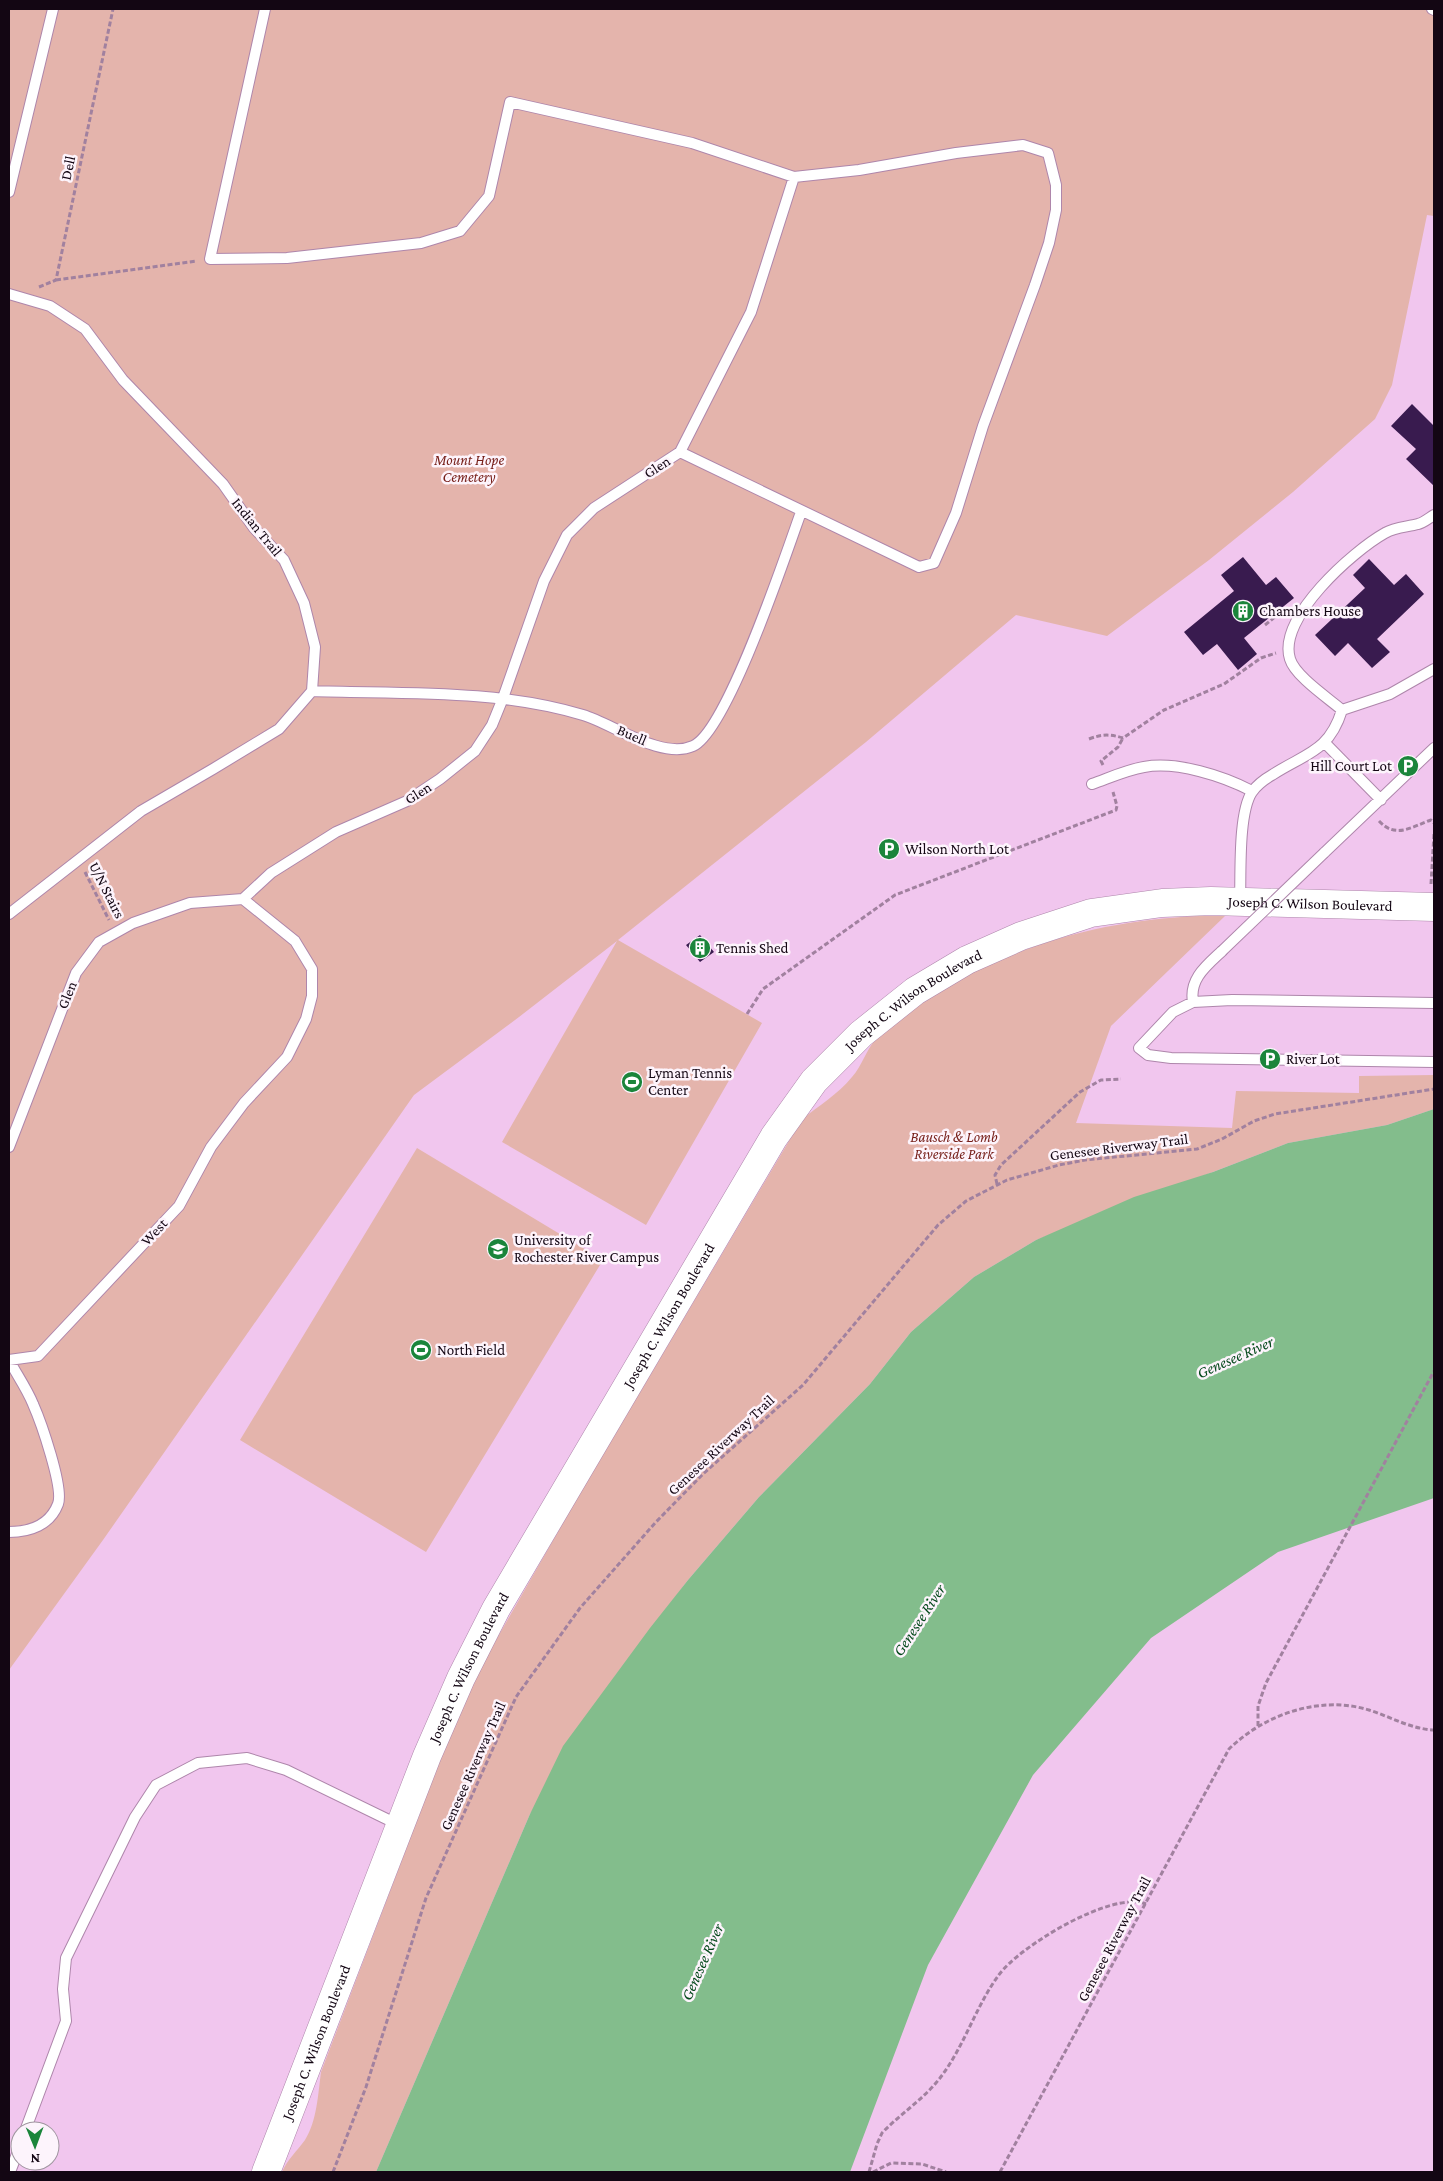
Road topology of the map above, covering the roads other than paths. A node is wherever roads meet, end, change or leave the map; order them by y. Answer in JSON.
{"nodes":[{"id":1,"x":53,"y":9,"type":"edge"},
{"id":2,"x":265,"y":9,"type":"edge"},
{"id":3,"x":794,"y":177,"type":"junction"},
{"id":4,"x":9,"y":192,"type":"edge"},
{"id":5,"x":14,"y":295,"type":"edge"},
{"id":6,"x":680,"y":452,"type":"junction"},
{"id":7,"x":801,"y":512,"type":"junction"},
{"id":8,"x":1434,"y":515,"type":"edge"},
{"id":9,"x":1434,"y":669,"type":"edge"},
{"id":10,"x":312,"y":691,"type":"junction"},
{"id":11,"x":503,"y":698,"type":"junction"},
{"id":12,"x":1342,"y":710,"type":"junction"},
{"id":13,"x":1325,"y":743,"type":"junction"},
{"id":14,"x":1434,"y":748,"type":"edge"},
{"id":15,"x":1092,"y":784,"type":"dead end"},
{"id":16,"x":1252,"y":792,"type":"junction"},
{"id":17,"x":1381,"y":800,"type":"junction"},
{"id":18,"x":1432,"y":896,"type":"edge"},
{"id":19,"x":243,"y":899,"type":"junction"},
{"id":20,"x":1240,"y":902,"type":"junction"},
{"id":21,"x":9,"y":914,"type":"edge"},
{"id":22,"x":1193,"y":1002,"type":"junction"},
{"id":23,"x":1434,"y":1003,"type":"edge"},
{"id":24,"x":1434,"y":1062,"type":"edge"},
{"id":25,"x":9,"y":1147,"type":"edge"},
{"id":26,"x":9,"y":1360,"type":"edge"},
{"id":27,"x":9,"y":1532,"type":"edge"},
{"id":28,"x":400,"y":1825,"type":"junction"},
{"id":29,"x":29,"y":2121,"type":"edge"},
{"id":30,"x":266,"y":2172,"type":"edge"}],
"edges":[{"from":1,"to":4,"type":"lane"},
{"from":2,"to":3,"type":"lane"},
{"from":3,"to":6,"type":"lane"},
{"from":3,"to":7,"type":"lane","name":"Glen"},
{"from":5,"to":10,"type":"lane","name":"Indian Trail"},
{"from":6,"to":7,"type":"lane","name":"Glen"},
{"from":6,"to":11,"type":"lane","name":"Glen"},
{"from":7,"to":11,"type":"lane","name":"Buell"},
{"from":8,"to":12,"type":"lane"},
{"from":9,"to":12,"type":"lane"},
{"from":10,"to":11,"type":"lane","name":"Buell"},
{"from":10,"to":21,"type":"lane"},
{"from":11,"to":19,"type":"lane","name":"Glen"},
{"from":12,"to":13,"type":"lane"},
{"from":13,"to":16,"type":"lane"},
{"from":13,"to":17,"type":"lane"},
{"from":14,"to":17,"type":"lane"},
{"from":15,"to":16,"type":"lane"},
{"from":16,"to":20,"type":"lane"},
{"from":17,"to":22,"type":"lane","bridge":true},
{"from":18,"to":20,"type":"street","name":"Joseph C. Wilson Boulevard"},
{"from":19,"to":25,"type":"lane","name":"Glen"},
{"from":19,"to":26,"type":"lane","name":"West"},
{"from":20,"to":28,"type":"street","name":"Joseph C. Wilson Boulevard"},
{"from":22,"to":23,"type":"lane"},
{"from":22,"to":24,"type":"lane"},
{"from":26,"to":27,"type":"lane","name":"West"},
{"from":28,"to":29,"type":"lane"},
{"from":28,"to":30,"type":"street","name":"Joseph C. Wilson Boulevard"}]}
